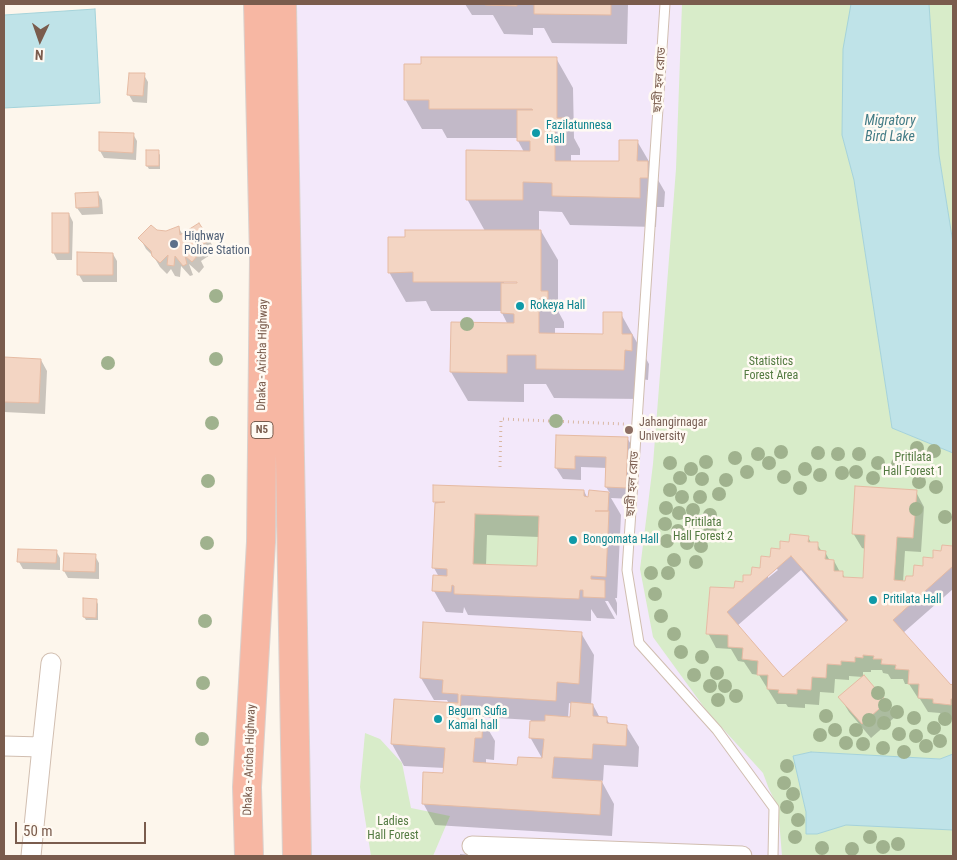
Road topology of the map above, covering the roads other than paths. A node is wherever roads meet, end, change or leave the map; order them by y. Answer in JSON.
{"nodes":[{"id":1,"x":258,"y":4,"type":"edge"},
{"id":2,"x":282,"y":4,"type":"edge"},
{"id":3,"x":665,"y":4,"type":"edge"},
{"id":4,"x":51,"y":663,"type":"dead end"},
{"id":5,"x":4,"y":746,"type":"edge"},
{"id":6,"x":42,"y":747,"type":"junction"},
{"id":7,"x":472,"y":846,"type":"dead end"},
{"id":8,"x":31,"y":856,"type":"edge"},
{"id":9,"x":249,"y":856,"type":"edge"},
{"id":10,"x":297,"y":856,"type":"edge"},
{"id":11,"x":742,"y":856,"type":"edge"},
{"id":12,"x":773,"y":856,"type":"edge"}],
"edges":[{"from":1,"to":9,"type":"highway","name":"Dhaka - Aricha Highway","number":"N5"},
{"from":2,"to":10,"type":"highway","name":"Dhaka - Aricha Highway","number":"N5"},
{"from":3,"to":12,"type":"lane","name":"ছাত্রী হল রোড"},
{"from":4,"to":6,"type":"street"},
{"from":5,"to":6,"type":"street"},
{"from":6,"to":8,"type":"street"},
{"from":7,"to":11,"type":"street"}]}
